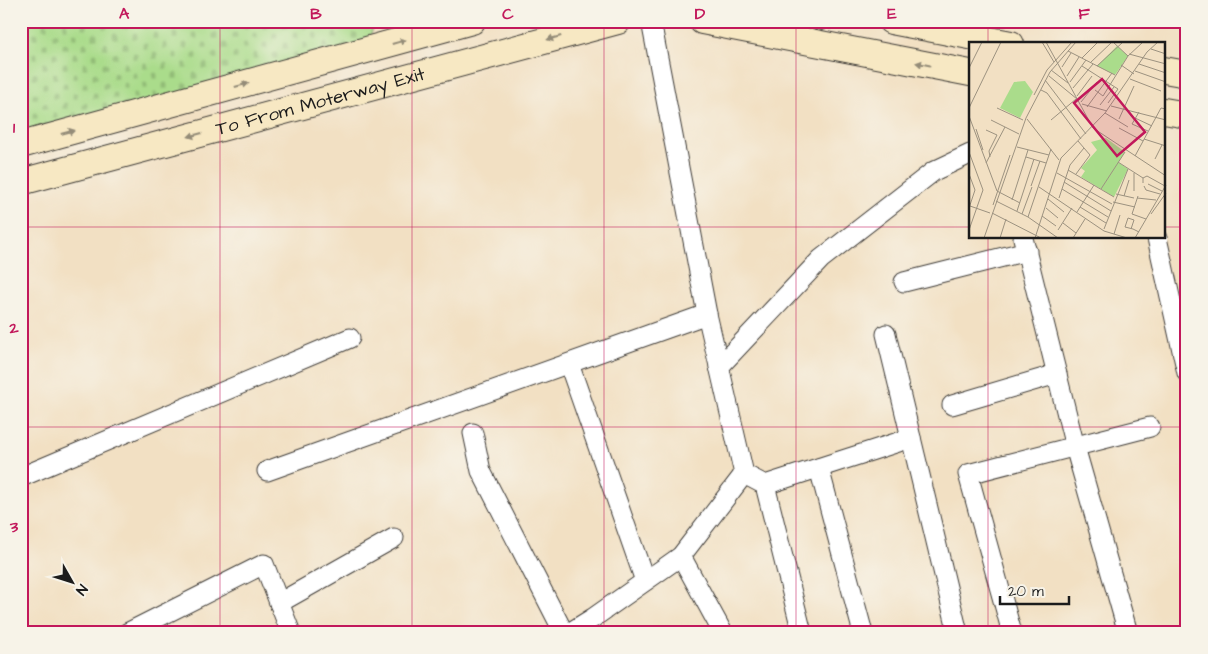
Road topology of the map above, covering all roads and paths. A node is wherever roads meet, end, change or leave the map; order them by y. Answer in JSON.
{"nodes":[{"id":1,"x":472,"y":21,"type":"edge"},
{"id":2,"x":618,"y":21,"type":"edge"},
{"id":3,"x":651,"y":21,"type":"edge"},
{"id":4,"x":702,"y":21,"type":"edge"},
{"id":5,"x":891,"y":21,"type":"edge"},
{"id":6,"x":1001,"y":42,"type":"edge"},
{"id":7,"x":1166,"y":70,"type":"edge"},
{"id":8,"x":969,"y":73,"type":"edge"},
{"id":9,"x":1187,"y":74,"type":"edge"},
{"id":10,"x":1166,"y":110,"type":"edge"},
{"id":11,"x":1187,"y":114,"type":"edge"},
{"id":12,"x":21,"y":145,"type":"edge"},
{"id":13,"x":969,"y":154,"type":"edge"},
{"id":14,"x":21,"y":182,"type":"edge"},
{"id":15,"x":1157,"y":239,"type":"edge"},
{"id":16,"x":1025,"y":244,"type":"edge"},
{"id":17,"x":904,"y":282,"type":"dead end"},
{"id":18,"x":707,"y":314,"type":"junction"},
{"id":19,"x":886,"y":334,"type":"dead end"},
{"id":20,"x":350,"y":338,"type":"dead end"},
{"id":21,"x":569,"y":364,"type":"junction"},
{"id":22,"x":719,"y":367,"type":"junction"},
{"id":23,"x":1187,"y":373,"type":"edge"},
{"id":24,"x":1057,"y":374,"type":"junction"},
{"id":25,"x":952,"y":405,"type":"dead end"},
{"id":26,"x":1150,"y":428,"type":"dead end"},
{"id":27,"x":473,"y":433,"type":"dead end"},
{"id":28,"x":911,"y":438,"type":"junction"},
{"id":29,"x":1075,"y":446,"type":"junction"},
{"id":30,"x":819,"y":468,"type":"junction"},
{"id":31,"x":267,"y":471,"type":"dead end"},
{"id":32,"x":744,"y":474,"type":"junction"},
{"id":33,"x":21,"y":477,"type":"edge"},
{"id":34,"x":765,"y":485,"type":"junction"},
{"id":35,"x":394,"y":538,"type":"dead end"},
{"id":36,"x":681,"y":556,"type":"junction"},
{"id":37,"x":645,"y":581,"type":"junction"},
{"id":38,"x":279,"y":603,"type":"junction"},
{"id":39,"x":127,"y":633,"type":"edge"},
{"id":40,"x":291,"y":633,"type":"edge"},
{"id":41,"x":564,"y":633,"type":"edge"},
{"id":42,"x":569,"y":633,"type":"edge"},
{"id":43,"x":723,"y":633,"type":"edge"},
{"id":44,"x":802,"y":633,"type":"edge"},
{"id":45,"x":863,"y":633,"type":"edge"},
{"id":46,"x":958,"y":633,"type":"edge"},
{"id":47,"x":1012,"y":633,"type":"edge"},
{"id":48,"x":1128,"y":633,"type":"edge"}],
"edges":[{"from":12,"to":1,"type":"main road","name":"To From Moterway Exit","one_way":true},
{"from":2,"to":14,"type":"main road","name":"To From Moterway Exit","one_way":true},
{"from":3,"to":18,"type":"street"},
{"from":8,"to":4,"type":"main road","one_way":true},
{"from":5,"to":6,"type":"main road"},
{"from":7,"to":9,"type":"main road"},
{"from":10,"to":11,"type":"main road"},
{"from":13,"to":22,"type":"street"},
{"from":15,"to":23,"type":"street"},
{"from":16,"to":17,"type":"street"},
{"from":16,"to":24,"type":"street"},
{"from":18,"to":21,"type":"street"},
{"from":18,"to":22,"type":"street"},
{"from":19,"to":28,"type":"street"},
{"from":20,"to":33,"type":"street"},
{"from":21,"to":31,"type":"street"},
{"from":21,"to":37,"type":"street"},
{"from":22,"to":32,"type":"street"},
{"from":24,"to":25,"type":"street"},
{"from":24,"to":29,"type":"street"},
{"from":26,"to":29,"type":"street"},
{"from":27,"to":41,"type":"street"},
{"from":28,"to":30,"type":"street"},
{"from":28,"to":46,"type":"street"},
{"from":29,"to":47,"type":"street"},
{"from":29,"to":48,"type":"street"},
{"from":30,"to":34,"type":"street"},
{"from":30,"to":45,"type":"street"},
{"from":32,"to":34,"type":"street"},
{"from":32,"to":36,"type":"street"},
{"from":34,"to":44,"type":"street"},
{"from":35,"to":38,"type":"street"},
{"from":36,"to":37,"type":"street"},
{"from":36,"to":43,"type":"street"},
{"from":37,"to":42,"type":"street"},
{"from":38,"to":39,"type":"street"},
{"from":38,"to":40,"type":"street"}]}
